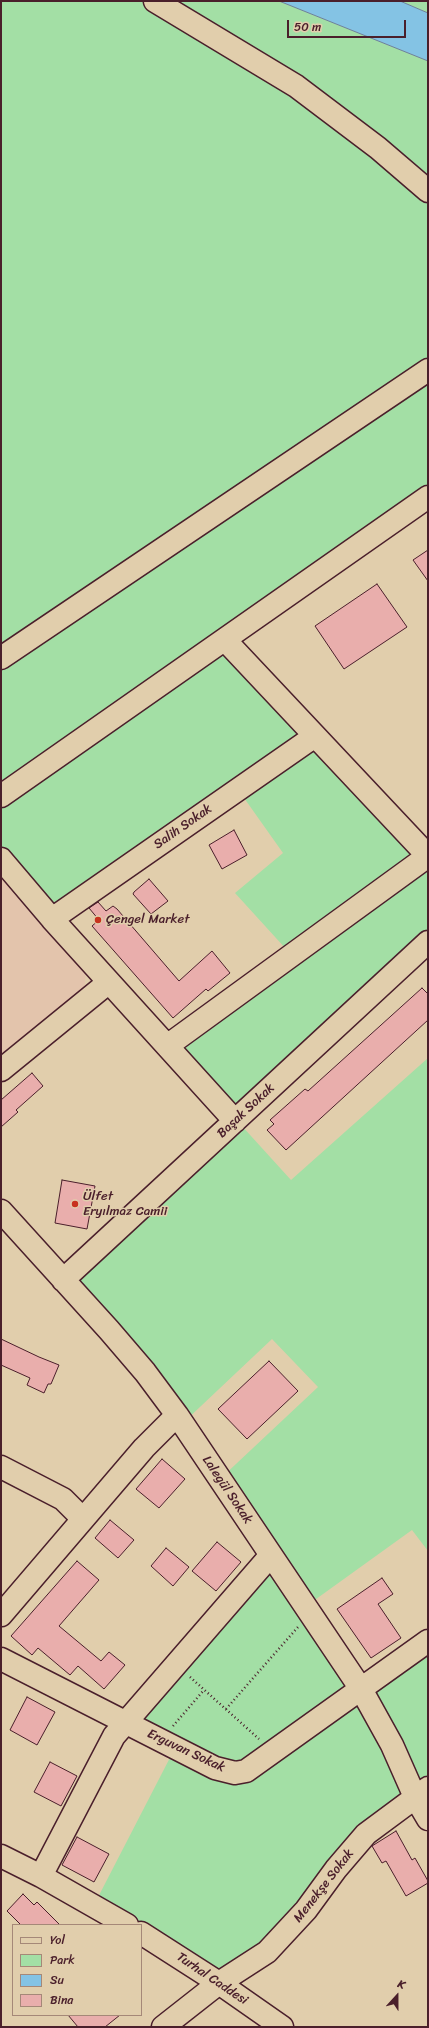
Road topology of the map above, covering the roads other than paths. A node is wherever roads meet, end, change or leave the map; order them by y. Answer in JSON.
{"nodes":[{"id":1,"x":155,"y":1,"type":"edge"},
{"id":2,"x":428,"y":191,"type":"edge"},
{"id":3,"x":428,"y":370,"type":"edge"},
{"id":4,"x":428,"y":497,"type":"edge"},
{"id":5,"x":225,"y":640,"type":"junction"},
{"id":6,"x":1,"y":658,"type":"edge"},
{"id":7,"x":315,"y":736,"type":"junction"},
{"id":8,"x":1,"y":796,"type":"edge"},
{"id":9,"x":428,"y":856,"type":"edge"},
{"id":10,"x":1,"y":860,"type":"edge"},
{"id":11,"x":52,"y":919,"type":"junction"},
{"id":12,"x":428,"y":942,"type":"edge"},
{"id":13,"x":109,"y":982,"type":"junction"},
{"id":14,"x":167,"y":1046,"type":"junction"},
{"id":15,"x":1,"y":1070,"type":"edge"},
{"id":16,"x":235,"y":1121,"type":"junction"},
{"id":17,"x":1,"y":1211,"type":"edge"},
{"id":18,"x":63,"y":1280,"type":"junction"},
{"id":19,"x":177,"y":1415,"type":"junction"},
{"id":20,"x":1,"y":1467,"type":"edge"},
{"id":21,"x":84,"y":1519,"type":"junction"},
{"id":22,"x":271,"y":1555,"type":"junction"},
{"id":23,"x":1,"y":1615,"type":"edge"},
{"id":24,"x":428,"y":1641,"type":"edge"},
{"id":25,"x":1,"y":1659,"type":"edge"},
{"id":26,"x":361,"y":1689,"type":"junction"},
{"id":27,"x":126,"y":1723,"type":"junction"},
{"id":28,"x":421,"y":1793,"type":"edge"},
{"id":29,"x":428,"y":1819,"type":"edge"},
{"id":30,"x":1,"y":1856,"type":"edge"},
{"id":31,"x":41,"y":1876,"type":"junction"},
{"id":32,"x":126,"y":1924,"type":"edge"},
{"id":33,"x":142,"y":1934,"type":"edge"},
{"id":34,"x":219,"y":1983,"type":"junction"},
{"id":35,"x":163,"y":2027,"type":"edge"},
{"id":36,"x":282,"y":2027,"type":"edge"}],
"edges":[{"from":1,"to":2,"type":"street"},
{"from":3,"to":6,"type":"street"},
{"from":4,"to":5,"type":"street"},
{"from":5,"to":7,"type":"street"},
{"from":5,"to":8,"type":"street"},
{"from":7,"to":9,"type":"street"},
{"from":7,"to":11,"type":"street","name":"Salih Sokak"},
{"from":9,"to":14,"type":"street"},
{"from":10,"to":11,"type":"street"},
{"from":11,"to":13,"type":"street"},
{"from":12,"to":16,"type":"street","name":"Başak Sokak"},
{"from":13,"to":14,"type":"street"},
{"from":13,"to":15,"type":"street"},
{"from":14,"to":16,"type":"street"},
{"from":16,"to":18,"type":"street","name":"Başak Sokak"},
{"from":17,"to":18,"type":"street","name":"Lalegül Sokak"},
{"from":18,"to":19,"type":"street","name":"Lalegül Sokak"},
{"from":19,"to":21,"type":"street"},
{"from":19,"to":22,"type":"street","name":"Lalegül Sokak"},
{"from":20,"to":21,"type":"street"},
{"from":21,"to":23,"type":"street"},
{"from":22,"to":26,"type":"street","name":"Lalegül Sokak"},
{"from":22,"to":27,"type":"street"},
{"from":24,"to":26,"type":"street","name":"Erguvan Sokak"},
{"from":25,"to":27,"type":"street","name":"Erguvan Sokak"},
{"from":26,"to":27,"type":"street","name":"Erguvan Sokak"},
{"from":26,"to":28,"type":"street","name":"Lalegül Sokak"},
{"from":27,"to":31,"type":"street"},
{"from":28,"to":29,"type":"street","name":"Lalegül Sokak"},
{"from":28,"to":34,"type":"street","name":"Menekşe Sokak"},
{"from":30,"to":31,"type":"street"},
{"from":31,"to":32,"type":"street"},
{"from":33,"to":34,"type":"street","name":"Turhal Caddesi"},
{"from":34,"to":35,"type":"street","name":"Menekşe Sokak"},
{"from":34,"to":36,"type":"street","name":"Turhal Caddesi"}]}
